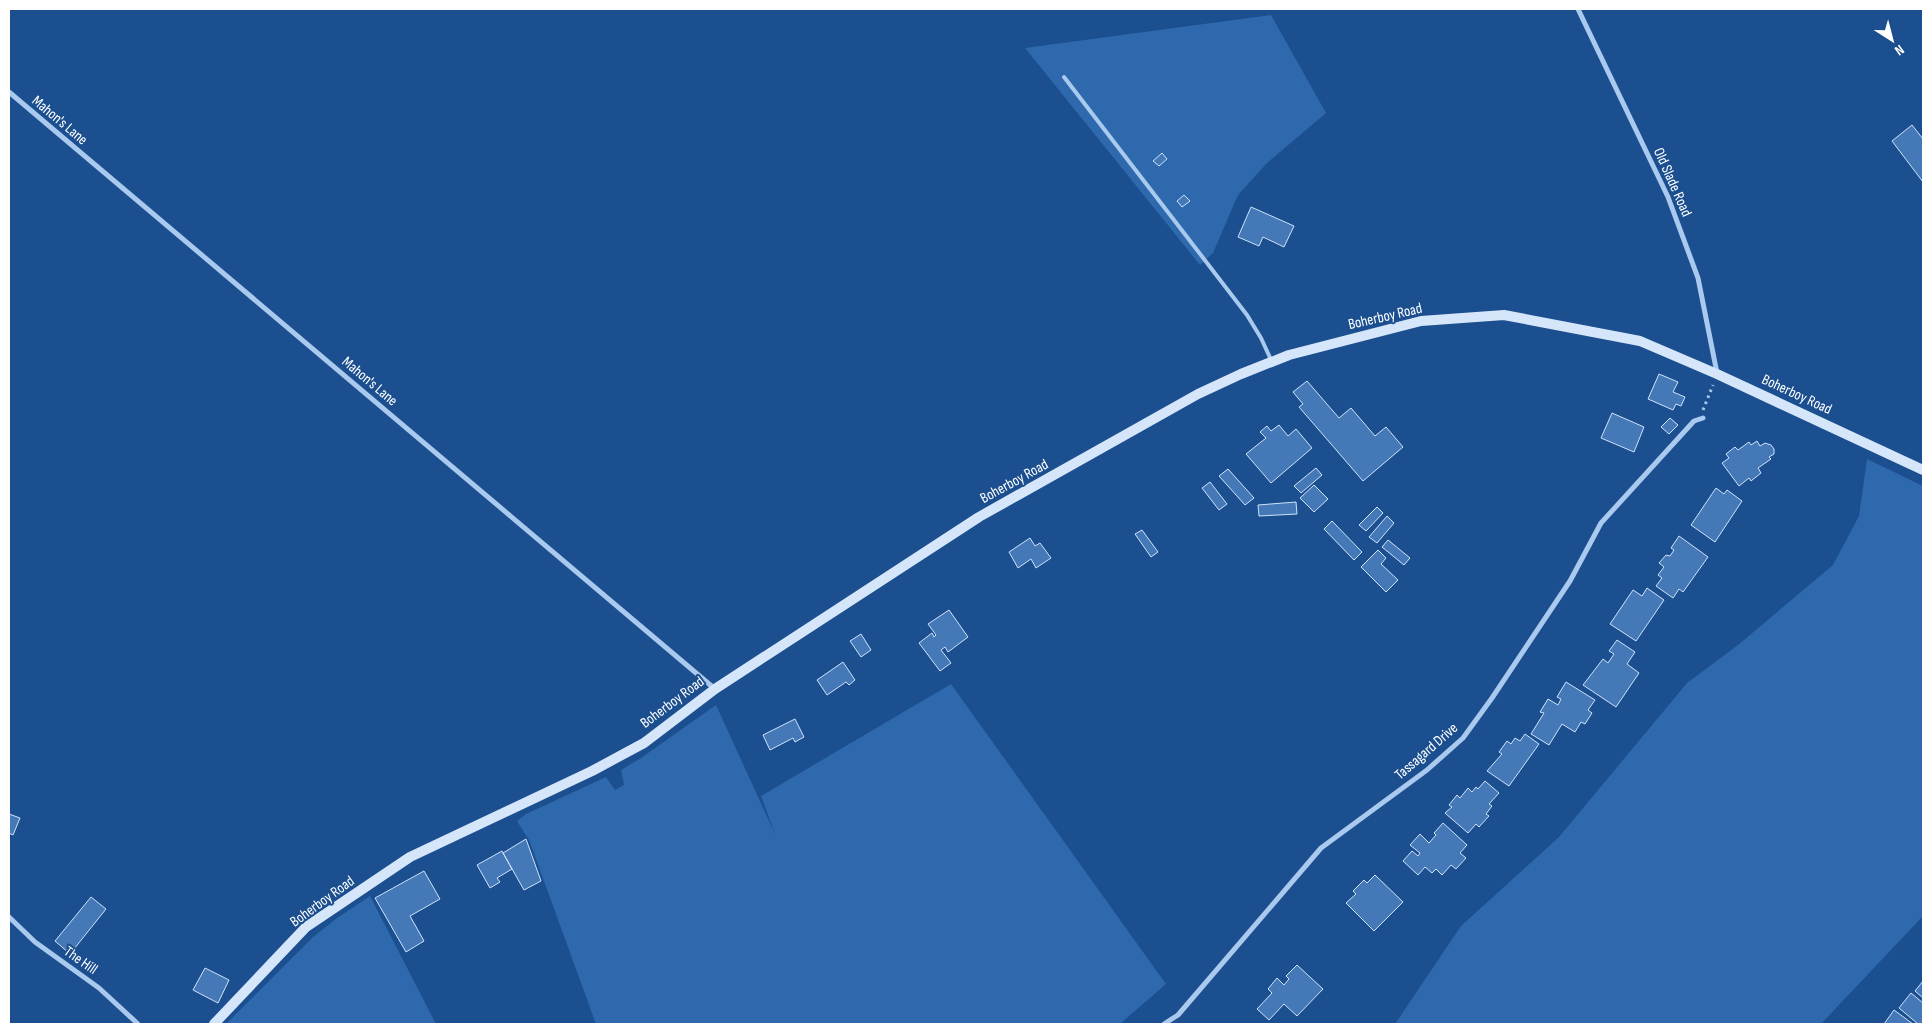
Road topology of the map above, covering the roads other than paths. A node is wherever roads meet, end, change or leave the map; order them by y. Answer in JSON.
{"nodes":[{"id":1,"x":1578,"y":9,"type":"edge"},
{"id":2,"x":1064,"y":77,"type":"dead end"},
{"id":3,"x":9,"y":92,"type":"edge"},
{"id":4,"x":1272,"y":362,"type":"junction"},
{"id":5,"x":1717,"y":374,"type":"junction"},
{"id":6,"x":1703,"y":418,"type":"road end"},
{"id":7,"x":1923,"y":470,"type":"edge"},
{"id":8,"x":715,"y":689,"type":"junction"},
{"id":9,"x":9,"y":917,"type":"edge"},
{"id":10,"x":138,"y":1024,"type":"edge"},
{"id":11,"x":214,"y":1024,"type":"edge"},
{"id":12,"x":1164,"y":1024,"type":"edge"}],
"edges":[{"from":1,"to":5,"type":"street","name":"Old Slade Road"},
{"from":2,"to":4,"type":"lane"},
{"from":3,"to":8,"type":"street","name":"Mahon's Lane"},
{"from":4,"to":5,"type":"street","name":"Boherboy Road"},
{"from":4,"to":8,"type":"street","name":"Boherboy Road"},
{"from":5,"to":7,"type":"street","name":"Boherboy Road"},
{"from":6,"to":12,"type":"street","name":"Tassagard Drive"},
{"from":8,"to":11,"type":"street","name":"Boherboy Road"},
{"from":9,"to":10,"type":"street","name":"The Hill"}]}
